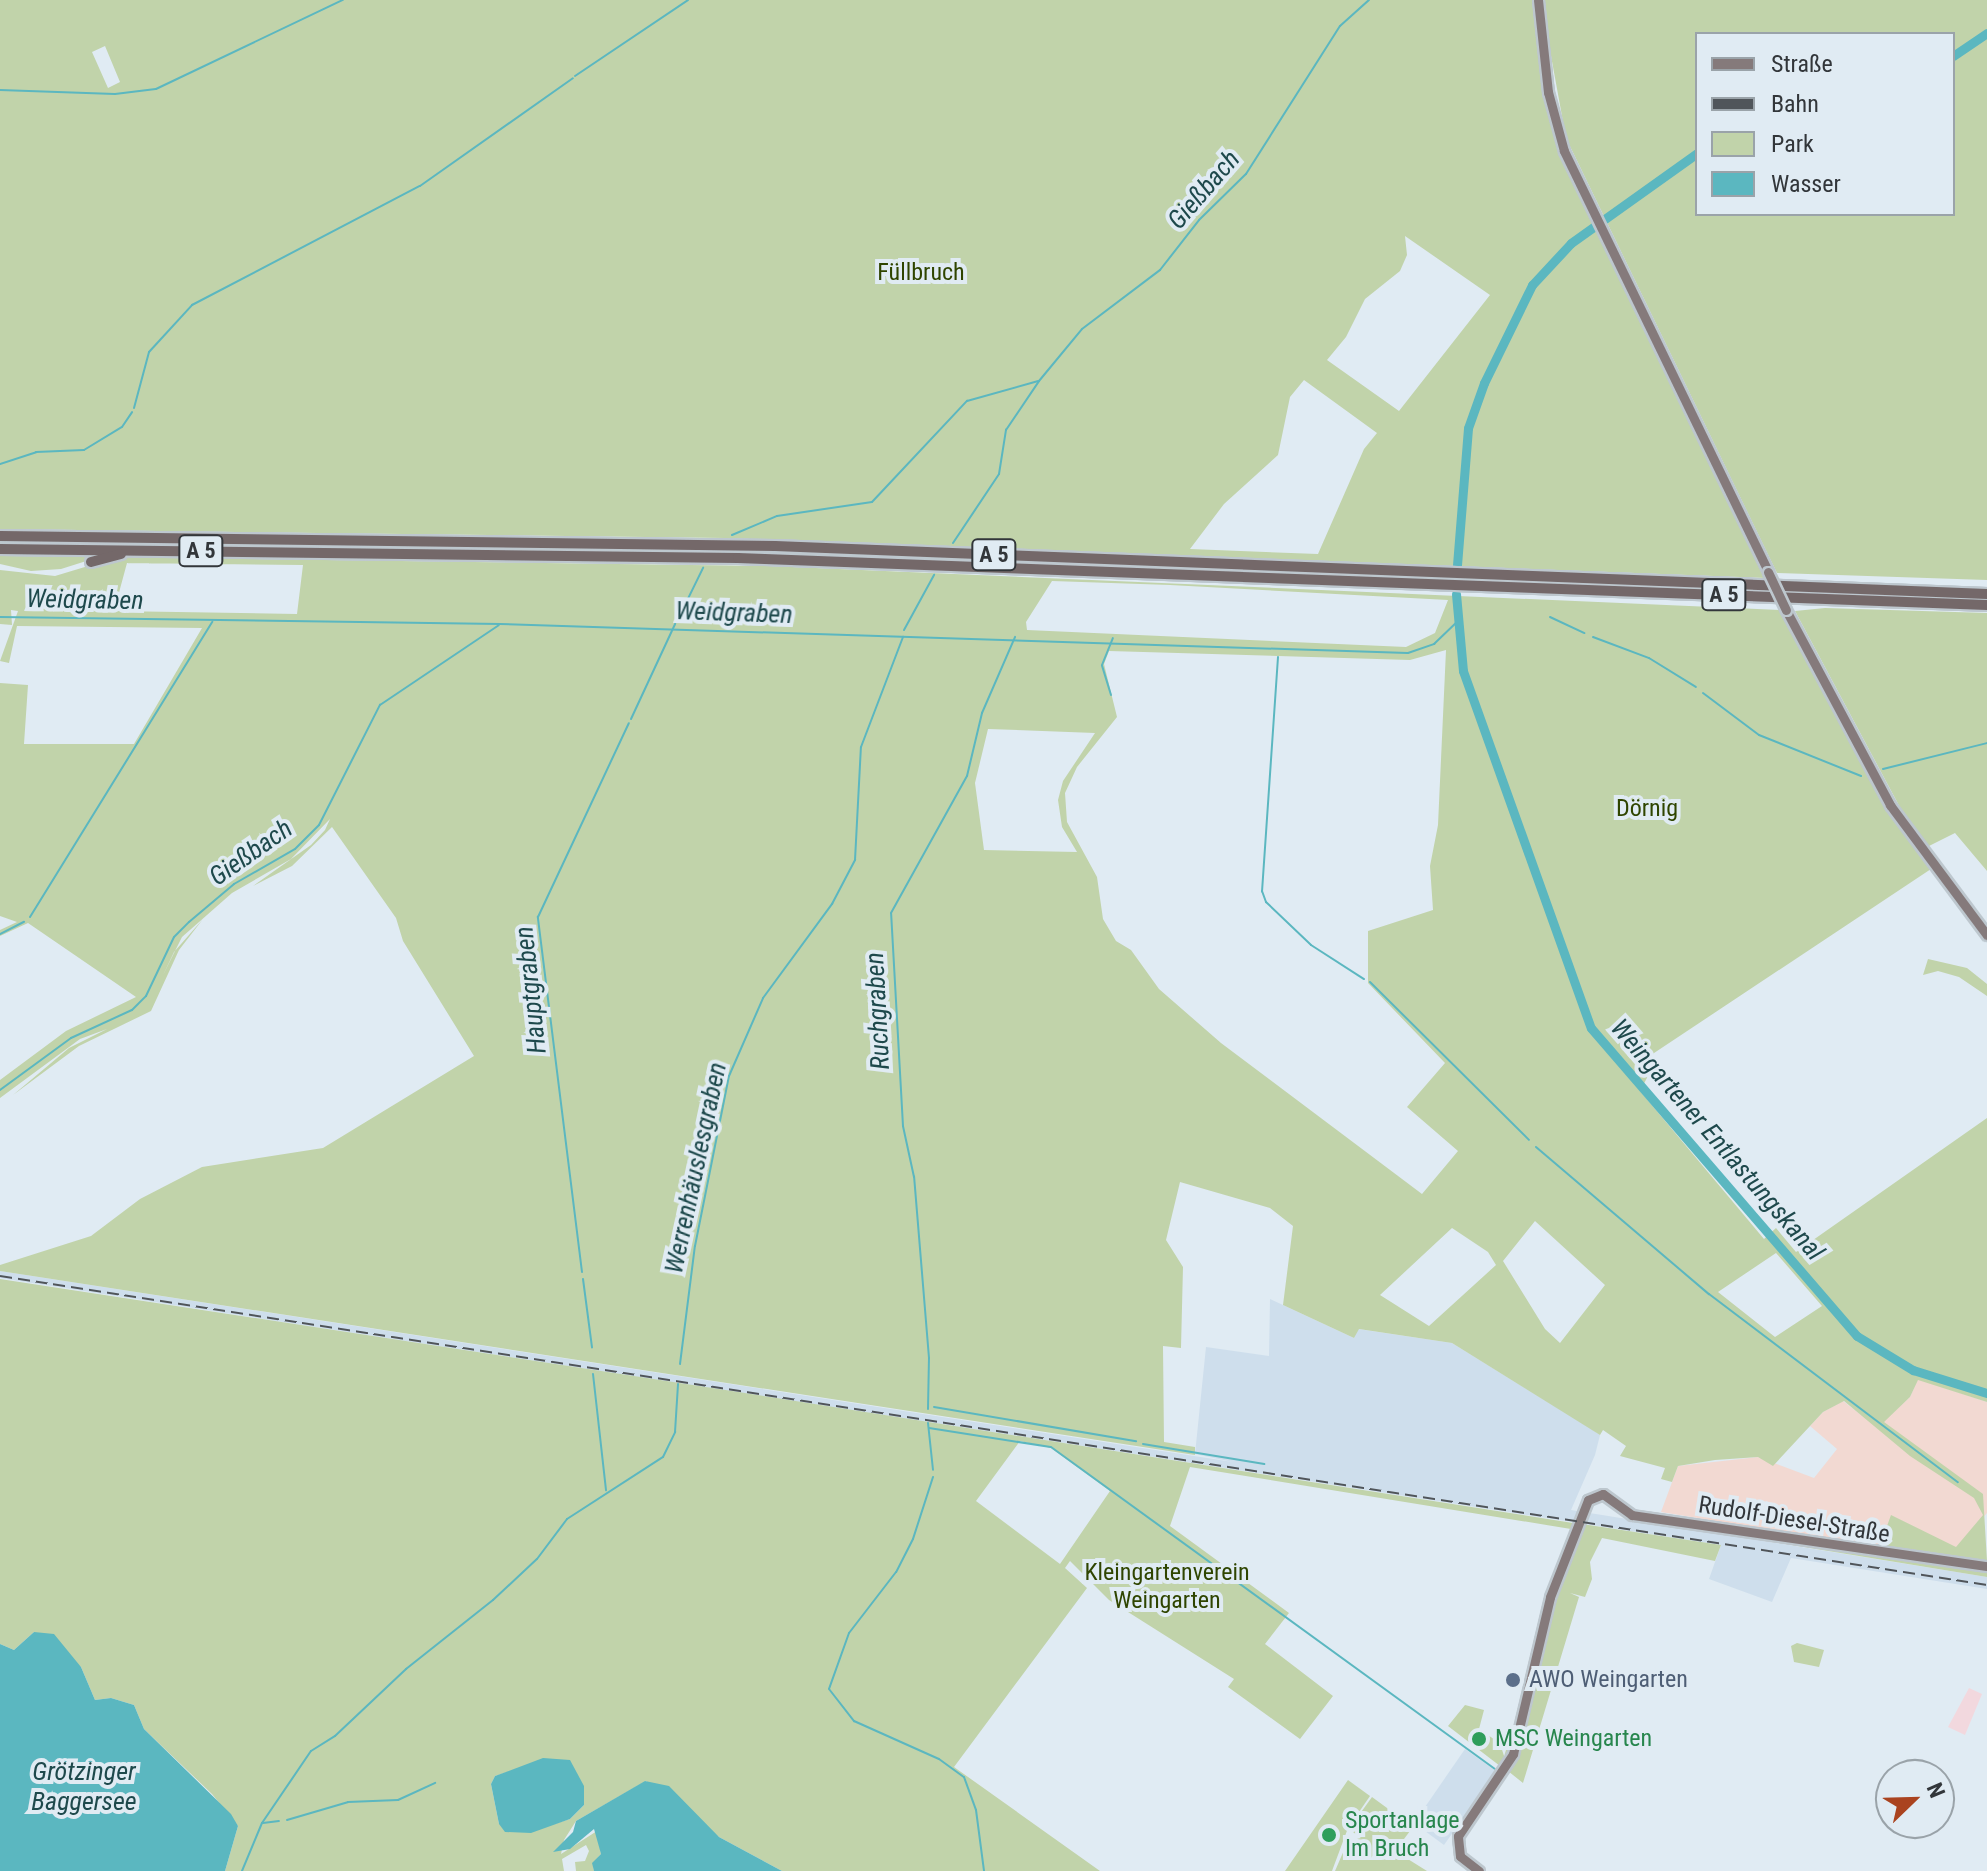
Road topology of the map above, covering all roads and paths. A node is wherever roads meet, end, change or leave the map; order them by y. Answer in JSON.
{"nodes":[{"id":1,"x":1538,"y":0,"type":"edge"},
{"id":2,"x":0,"y":536,"type":"edge"},
{"id":3,"x":0,"y":549,"type":"edge"},
{"id":4,"x":134,"y":550,"type":"junction"},
{"id":5,"x":91,"y":562,"type":"dead end"},
{"id":6,"x":1987,"y":594,"type":"edge"},
{"id":7,"x":1987,"y":605,"type":"edge"},
{"id":8,"x":1987,"y":935,"type":"edge"},
{"id":9,"x":1987,"y":1566,"type":"edge"},
{"id":10,"x":1479,"y":1871,"type":"edge"}],
"edges":[{"from":1,"to":8,"type":"main road","bridge":true},
{"from":2,"to":6,"type":"highway","number":"A 5"},
{"from":3,"to":4,"type":"highway","number":"A 5"},
{"from":4,"to":5,"type":"highway"},
{"from":4,"to":7,"type":"highway","number":"A 5"},
{"from":9,"to":10,"type":"main road","name":"Rudolf-Diesel-Straße"}]}
